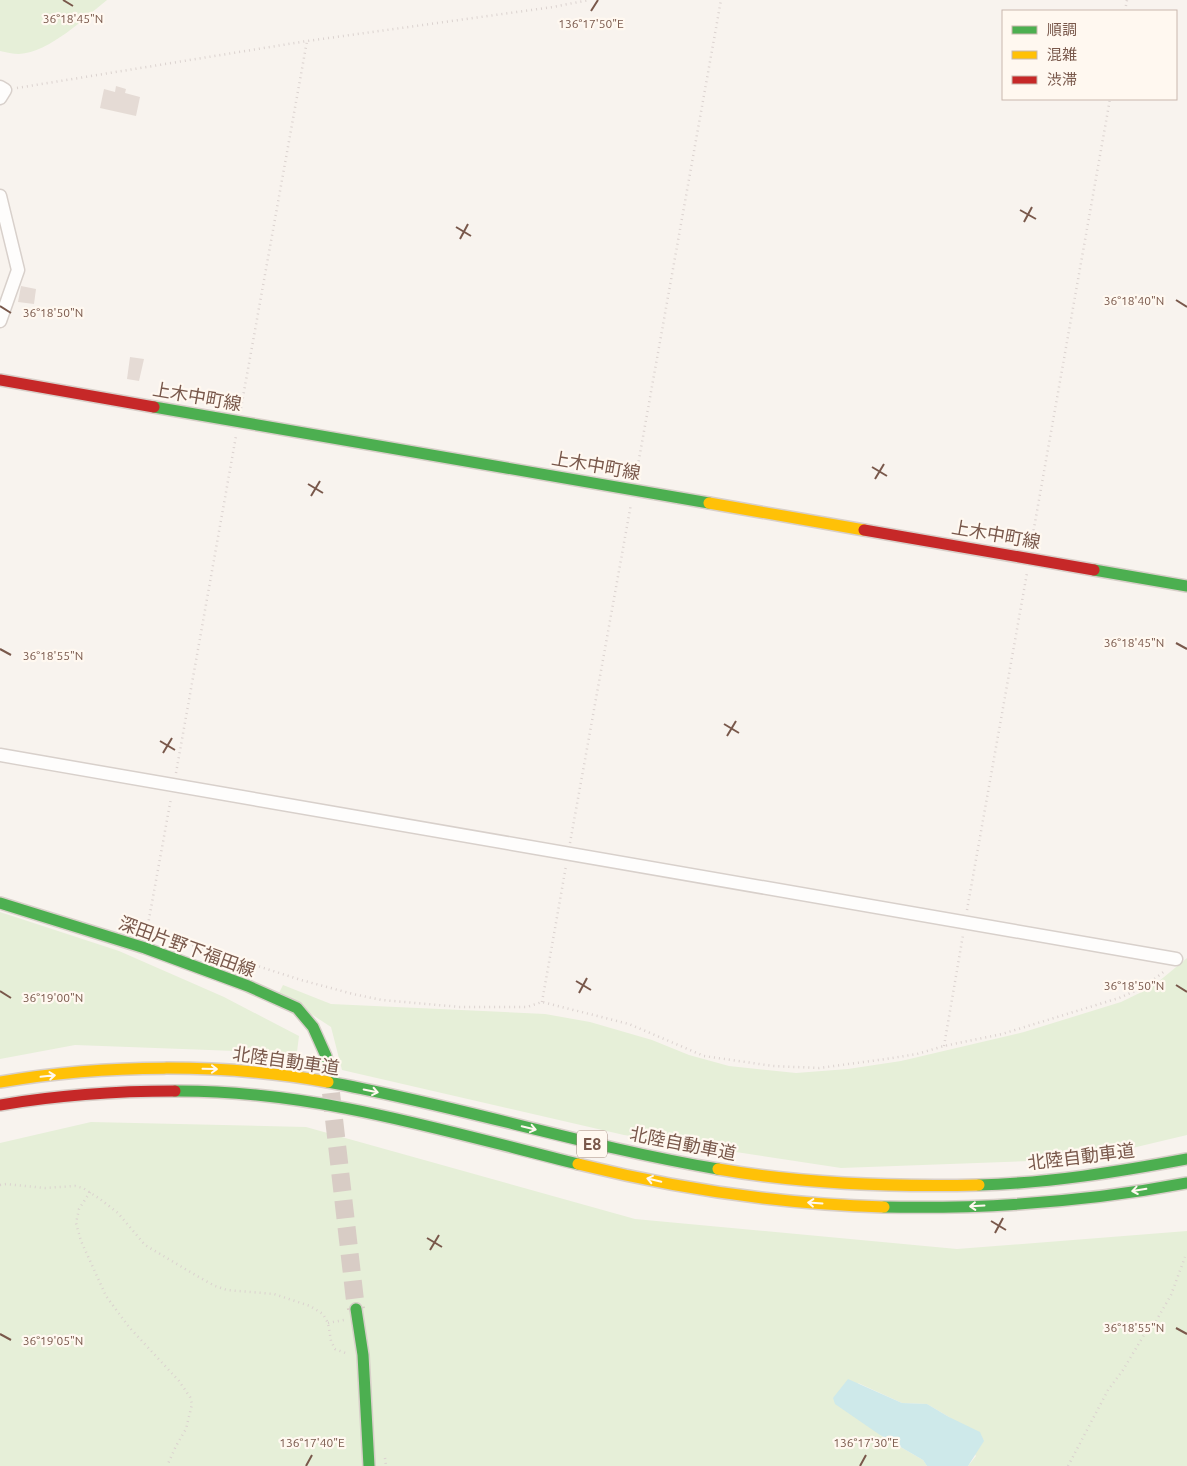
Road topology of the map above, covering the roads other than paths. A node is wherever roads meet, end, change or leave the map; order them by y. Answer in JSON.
{"nodes":[{"id":1,"x":0,"y":196,"type":"edge"},
{"id":2,"x":1,"y":311,"type":"edge"},
{"id":3,"x":0,"y":380,"type":"edge"},
{"id":4,"x":1187,"y":586,"type":"edge"},
{"id":5,"x":0,"y":755,"type":"edge"},
{"id":6,"x":0,"y":903,"type":"edge"},
{"id":7,"x":1176,"y":959,"type":"road end"},
{"id":8,"x":328,"y":1066,"type":"dead end"},
{"id":9,"x":0,"y":1082,"type":"edge"},
{"id":10,"x":0,"y":1105,"type":"edge"},
{"id":11,"x":1187,"y":1160,"type":"edge"},
{"id":12,"x":1187,"y":1183,"type":"edge"},
{"id":13,"x":356,"y":1308,"type":"tunnel mouth"},
{"id":14,"x":369,"y":1466,"type":"edge"}],
"edges":[{"from":1,"to":2,"type":"street"},
{"from":3,"to":4,"type":"main road","name":"上木中町線"},
{"from":5,"to":7,"type":"street"},
{"from":6,"to":8,"type":"main road","name":"深田片野下福田線"},
{"from":9,"to":11,"type":"main road","name":"北陸自動車道","number":"E8","one_way":true},
{"from":12,"to":10,"type":"main road","name":"北陸自動車道","number":"E8","one_way":true},
{"from":13,"to":14,"type":"main road"}]}
